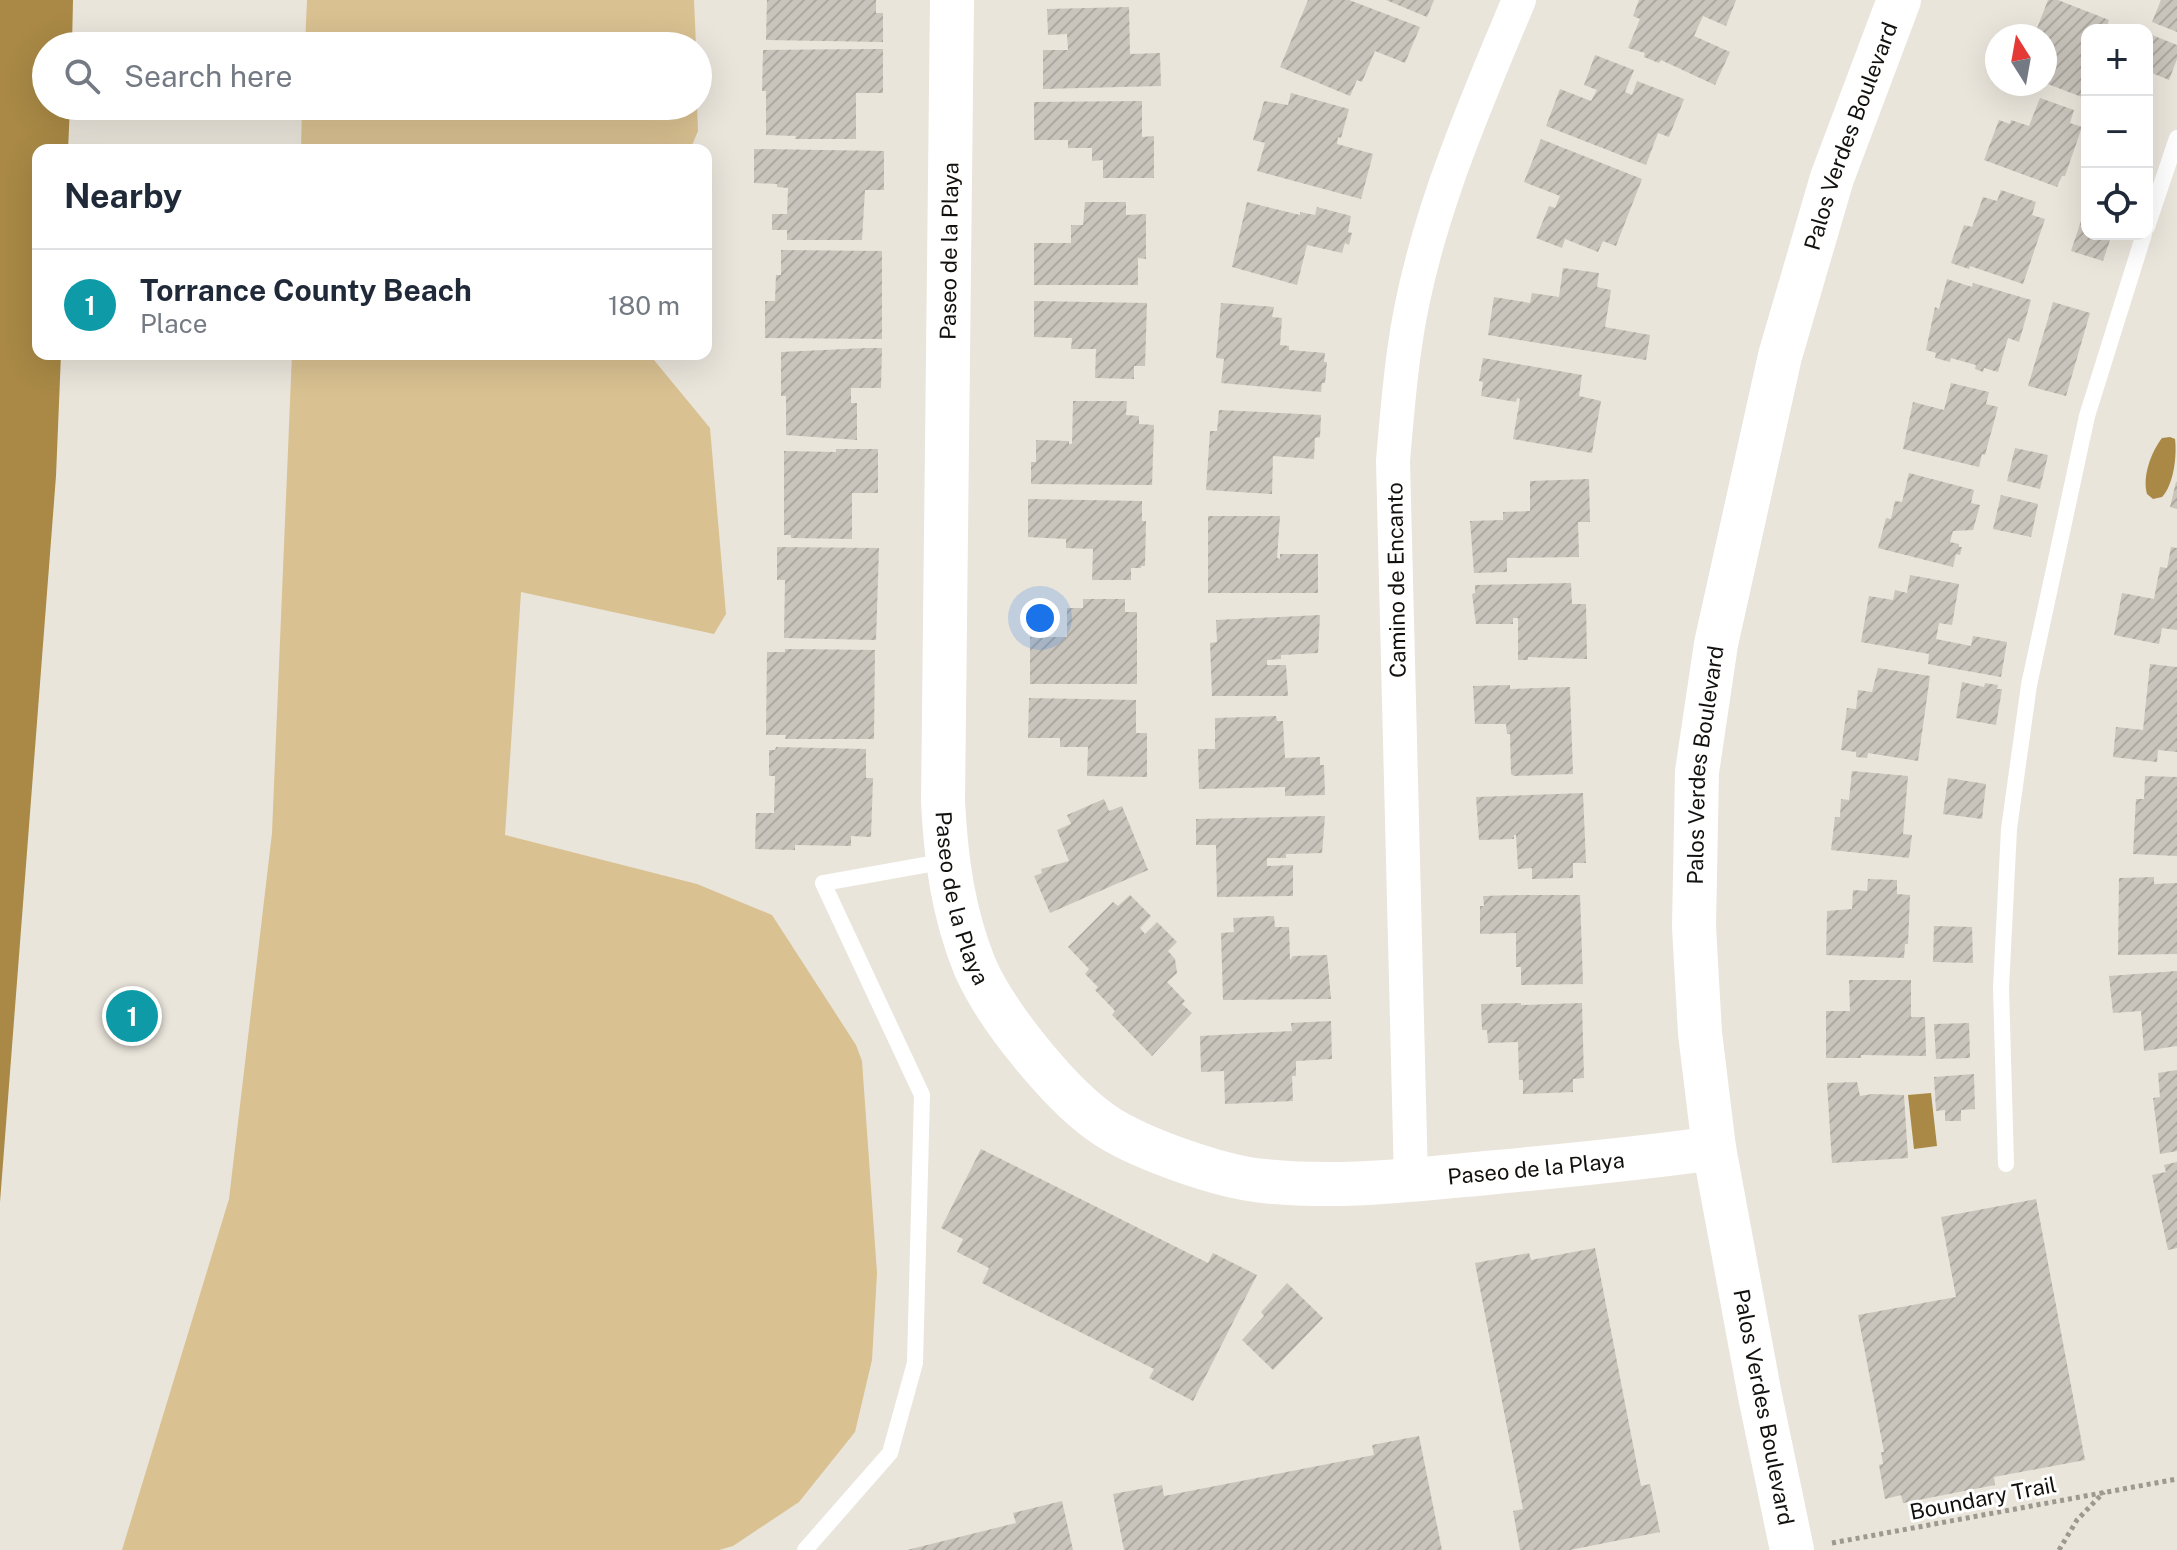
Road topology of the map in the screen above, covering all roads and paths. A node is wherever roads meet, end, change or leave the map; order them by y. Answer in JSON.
{"nodes":[{"id":1,"x":952,"y":0,"type":"edge"},
{"id":2,"x":1519,"y":0,"type":"edge"},
{"id":3,"x":1899,"y":0,"type":"edge"},
{"id":4,"x":2177,"y":138,"type":"edge"},
{"id":5,"x":2153,"y":209,"type":"edge"},
{"id":6,"x":2142,"y":240,"type":"edge"},
{"id":7,"x":946,"y":861,"type":"junction"},
{"id":8,"x":1714,"y":1148,"type":"junction"},
{"id":9,"x":2006,"y":1164,"type":"dead end"},
{"id":10,"x":1411,"y":1180,"type":"junction"},
{"id":11,"x":2177,"y":1479,"type":"edge"},
{"id":12,"x":2105,"y":1492,"type":"junction"},
{"id":13,"x":1809,"y":1547,"type":"edge"},
{"id":14,"x":805,"y":1550,"type":"edge"},
{"id":15,"x":2059,"y":1550,"type":"edge"}],
"edges":[{"from":1,"to":7,"type":"street","name":"Paseo de la Playa"},
{"from":2,"to":10,"type":"street","name":"Camino de Encanto"},
{"from":3,"to":8,"type":"street","name":"Palos Verdes Boulevard"},
{"from":4,"to":5,"type":"lane"},
{"from":6,"to":9,"type":"lane"},
{"from":7,"to":10,"type":"street","name":"Paseo de la Playa"},
{"from":7,"to":14,"type":"lane"},
{"from":8,"to":10,"type":"street","name":"Paseo de la Playa"},
{"from":8,"to":13,"type":"street","name":"Palos Verdes Boulevard"},
{"from":11,"to":12,"type":"path","name":"Boundary Trail"},
{"from":12,"to":13,"type":"path","name":"Boundary Trail"},
{"from":12,"to":15,"type":"path"}]}
